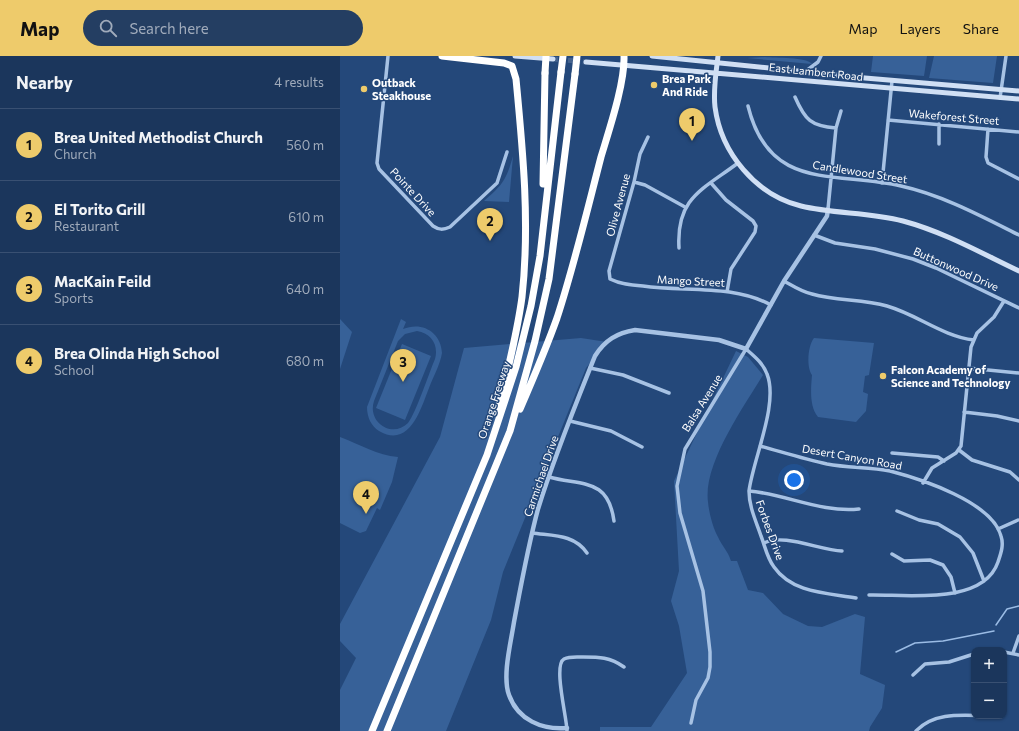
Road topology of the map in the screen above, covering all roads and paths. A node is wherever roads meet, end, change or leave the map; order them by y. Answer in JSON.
{"nodes":[{"id":1,"x":388,"y":56,"type":"edge"},
{"id":2,"x":442,"y":56,"type":"edge"},
{"id":3,"x":515,"y":56,"type":"edge"},
{"id":4,"x":546,"y":56,"type":"edge"},
{"id":5,"x":563,"y":56,"type":"edge"},
{"id":6,"x":577,"y":56,"type":"edge"},
{"id":7,"x":624,"y":56,"type":"edge"},
{"id":8,"x":652,"y":56,"type":"edge"},
{"id":9,"x":718,"y":56,"type":"edge"},
{"id":10,"x":821,"y":56,"type":"edge"},
{"id":11,"x":1006,"y":56,"type":"edge"},
{"id":12,"x":553,"y":59,"type":"dead end"},
{"id":13,"x":586,"y":62,"type":"tunnel mouth"},
{"id":14,"x":718,"y":62,"type":"junction"},
{"id":15,"x":624,"y":64,"type":"junction"},
{"id":16,"x":806,"y":71,"type":"junction"},
{"id":17,"x":716,"y":72,"type":"junction"},
{"id":18,"x":892,"y":81,"type":"junction"},
{"id":19,"x":891,"y":89,"type":"junction"},
{"id":20,"x":1001,"y":90,"type":"junction"},
{"id":21,"x":1019,"y":91,"type":"edge"},
{"id":22,"x":795,"y":97,"type":"dead end"},
{"id":23,"x":1000,"y":98,"type":"junction"},
{"id":24,"x":1019,"y":100,"type":"edge"},
{"id":25,"x":748,"y":106,"type":"dead end"},
{"id":26,"x":841,"y":111,"type":"dead end"},
{"id":27,"x":888,"y":120,"type":"junction"},
{"id":28,"x":938,"y":124,"type":"junction"},
{"id":29,"x":836,"y":128,"type":"junction"},
{"id":30,"x":988,"y":129,"type":"junction"},
{"id":31,"x":1019,"y":132,"type":"edge"},
{"id":32,"x":648,"y":137,"type":"dead end"},
{"id":33,"x":939,"y":144,"type":"dead end"},
{"id":34,"x":507,"y":152,"type":"dead end"},
{"id":35,"x":738,"y":163,"type":"junction"},
{"id":36,"x":832,"y":177,"type":"junction"},
{"id":37,"x":1019,"y":179,"type":"edge"},
{"id":38,"x":634,"y":182,"type":"junction"},
{"id":39,"x":711,"y":183,"type":"junction"},
{"id":40,"x":882,"y":183,"type":"junction"},
{"id":41,"x":685,"y":207,"type":"junction"},
{"id":42,"x":828,"y":210,"type":"junction"},
{"id":43,"x":542,"y":230,"type":"junction"},
{"id":44,"x":814,"y":235,"type":"junction"},
{"id":45,"x":1019,"y":235,"type":"edge"},
{"id":46,"x":679,"y":248,"type":"dead end"},
{"id":47,"x":1019,"y":271,"type":"edge"},
{"id":48,"x":610,"y":279,"type":"joint"},
{"id":49,"x":784,"y":281,"type":"junction"},
{"id":50,"x":728,"y":292,"type":"junction"},
{"id":51,"x":1004,"y":301,"type":"junction"},
{"id":52,"x":771,"y":305,"type":"junction"},
{"id":53,"x":1019,"y":308,"type":"edge"},
{"id":54,"x":974,"y":340,"type":"junction"},
{"id":55,"x":746,"y":349,"type":"junction"},
{"id":56,"x":590,"y":368,"type":"junction"},
{"id":57,"x":968,"y":368,"type":"junction"},
{"id":58,"x":1019,"y":373,"type":"edge"},
{"id":59,"x":669,"y":393,"type":"dead end"},
{"id":60,"x":964,"y":412,"type":"junction"},
{"id":61,"x":570,"y":421,"type":"junction"},
{"id":62,"x":1019,"y":421,"type":"edge"},
{"id":63,"x":510,"y":431,"type":"junction"},
{"id":64,"x":760,"y":446,"type":"junction"},
{"id":65,"x":642,"y":447,"type":"dead end"},
{"id":66,"x":959,"y":450,"type":"junction"},
{"id":67,"x":892,"y":453,"type":"dead end"},
{"id":68,"x":488,"y":455,"type":"junction"},
{"id":69,"x":944,"y":461,"type":"junction"},
{"id":70,"x":549,"y":477,"type":"junction"},
{"id":71,"x":1019,"y":480,"type":"edge"},
{"id":72,"x":923,"y":483,"type":"junction"},
{"id":73,"x":749,"y":491,"type":"junction"},
{"id":74,"x":859,"y":509,"type":"dead end"},
{"id":75,"x":897,"y":511,"type":"dead end"},
{"id":76,"x":1018,"y":520,"type":"dead end"},
{"id":77,"x":614,"y":521,"type":"dead end"},
{"id":78,"x":998,"y":528,"type":"junction"},
{"id":79,"x":532,"y":533,"type":"junction"},
{"id":80,"x":764,"y":543,"type":"junction"},
{"id":81,"x":842,"y":551,"type":"dead end"},
{"id":82,"x":587,"y":553,"type":"dead end"},
{"id":83,"x":892,"y":554,"type":"dead end"},
{"id":84,"x":984,"y":581,"type":"junction"},
{"id":85,"x":955,"y":593,"type":"junction"},
{"id":86,"x":869,"y":596,"type":"dead end"},
{"id":87,"x":856,"y":598,"type":"dead end"},
{"id":88,"x":1019,"y":636,"type":"edge"},
{"id":89,"x":1007,"y":652,"type":"edge"},
{"id":90,"x":1013,"y":653,"type":"junction"},
{"id":91,"x":971,"y":655,"type":"edge"},
{"id":92,"x":1019,"y":655,"type":"edge"},
{"id":93,"x":624,"y":667,"type":"dead end"},
{"id":94,"x":913,"y":675,"type":"dead end"},
{"id":95,"x":971,"y":716,"type":"edge"},
{"id":96,"x":691,"y":723,"type":"dead end"},
{"id":97,"x":567,"y":730,"type":"edge"},
{"id":98,"x":372,"y":731,"type":"edge"},
{"id":99,"x":387,"y":731,"type":"edge"},
{"id":100,"x":916,"y":731,"type":"edge"}],
"edges":[{"from":1,"to":34,"type":"street","name":"Pointe Drive"},
{"from":2,"to":68,"type":"highway"},
{"from":3,"to":12,"type":"main road"},
{"from":4,"to":43,"type":"highway","bridge":true},
{"from":5,"to":43,"type":"highway","name":"Orange Freeway","bridge":true},
{"from":6,"to":63,"type":"highway","name":"Orange Freeway","bridge":true},
{"from":7,"to":15,"type":"highway"},
{"from":8,"to":14,"type":"main road","name":"East Lambert Road"},
{"from":9,"to":14,"type":"main road"},
{"from":10,"to":16,"type":"street"},
{"from":11,"to":20,"type":"street"},
{"from":13,"to":15,"type":"main road","name":"East Lambert Road"},
{"from":14,"to":16,"type":"main road","name":"East Lambert Road"},
{"from":14,"to":17,"type":"main road"},
{"from":15,"to":17,"type":"main road","name":"East Lambert Road"},
{"from":15,"to":63,"type":"highway"},
{"from":16,"to":18,"type":"main road","name":"East Lambert Road"},
{"from":17,"to":19,"type":"main road","name":"East Lambert Road"},
{"from":17,"to":35,"type":"main road"},
{"from":18,"to":19,"type":"street"},
{"from":18,"to":20,"type":"main road","name":"East Lambert Road"},
{"from":19,"to":23,"type":"main road","name":"East Lambert Road"},
{"from":19,"to":27,"type":"street"},
{"from":20,"to":21,"type":"main road","name":"East Lambert Road"},
{"from":20,"to":23,"type":"street"},
{"from":22,"to":29,"type":"street"},
{"from":23,"to":24,"type":"main road","name":"East Lambert Road"},
{"from":25,"to":36,"type":"street","name":"Candlewood Street"},
{"from":26,"to":29,"type":"street","name":"Balsa Avenue"},
{"from":27,"to":28,"type":"street","name":"Wakeforest Street"},
{"from":27,"to":40,"type":"street"},
{"from":28,"to":30,"type":"street","name":"Wakeforest Street"},
{"from":28,"to":33,"type":"street"},
{"from":29,"to":36,"type":"street","name":"Balsa Avenue"},
{"from":30,"to":31,"type":"street","name":"Wakeforest Street"},
{"from":30,"to":37,"type":"street"},
{"from":32,"to":38,"type":"street","name":"Olive Avenue"},
{"from":35,"to":39,"type":"street"},
{"from":35,"to":42,"type":"main road"},
{"from":36,"to":40,"type":"street","name":"Candlewood Street"},
{"from":36,"to":42,"type":"street","name":"Balsa Avenue"},
{"from":38,"to":41,"type":"street"},
{"from":38,"to":48,"type":"street","name":"Olive Avenue"},
{"from":39,"to":41,"type":"street"},
{"from":39,"to":50,"type":"street"},
{"from":40,"to":45,"type":"street","name":"Candlewood Street"},
{"from":41,"to":46,"type":"street"},
{"from":42,"to":44,"type":"street","name":"Balsa Avenue"},
{"from":42,"to":47,"type":"main road"},
{"from":43,"to":68,"type":"highway","name":"Orange Freeway"},
{"from":44,"to":49,"type":"street","name":"Balsa Avenue"},
{"from":44,"to":51,"type":"street","name":"Buttonwood Drive"},
{"from":48,"to":50,"type":"street","name":"Mango Street"},
{"from":49,"to":52,"type":"street","name":"Balsa Avenue"},
{"from":49,"to":54,"type":"street"},
{"from":50,"to":52,"type":"street","name":"Mango Street"},
{"from":51,"to":53,"type":"street","name":"Buttonwood Drive"},
{"from":51,"to":54,"type":"street"},
{"from":52,"to":55,"type":"street","name":"Balsa Avenue"},
{"from":54,"to":57,"type":"street"},
{"from":55,"to":56,"type":"street","name":"Carmichael Drive"},
{"from":55,"to":64,"type":"street","name":"Forbes Drive"},
{"from":55,"to":96,"type":"street","name":"Balsa Avenue"},
{"from":56,"to":59,"type":"street"},
{"from":56,"to":61,"type":"street","name":"Carmichael Drive"},
{"from":57,"to":58,"type":"street"},
{"from":57,"to":60,"type":"street"},
{"from":60,"to":62,"type":"street"},
{"from":60,"to":66,"type":"street"},
{"from":61,"to":65,"type":"street"},
{"from":61,"to":70,"type":"street","name":"Carmichael Drive"},
{"from":63,"to":99,"type":"highway","name":"Orange Freeway"},
{"from":64,"to":72,"type":"street","name":"Desert Canyon Road"},
{"from":64,"to":73,"type":"street","name":"Forbes Drive"},
{"from":66,"to":69,"type":"street"},
{"from":66,"to":71,"type":"street"},
{"from":67,"to":69,"type":"street"},
{"from":68,"to":98,"type":"highway","name":"Orange Freeway"},
{"from":69,"to":72,"type":"street"},
{"from":70,"to":77,"type":"street"},
{"from":70,"to":79,"type":"street","name":"Carmichael Drive"},
{"from":72,"to":78,"type":"street","name":"Desert Canyon Road"},
{"from":73,"to":74,"type":"street"},
{"from":73,"to":80,"type":"street","name":"Forbes Drive"},
{"from":75,"to":84,"type":"street"},
{"from":76,"to":78,"type":"street"},
{"from":78,"to":84,"type":"street"},
{"from":79,"to":82,"type":"street"},
{"from":79,"to":97,"type":"street","name":"Carmichael Drive"},
{"from":80,"to":81,"type":"street"},
{"from":80,"to":87,"type":"street","name":"Forbes Drive"},
{"from":83,"to":85,"type":"street"},
{"from":84,"to":85,"type":"street"},
{"from":85,"to":86,"type":"street"},
{"from":88,"to":90,"type":"street"},
{"from":89,"to":90,"type":"street"},
{"from":90,"to":92,"type":"street"},
{"from":91,"to":94,"type":"street"},
{"from":93,"to":97,"type":"street"},
{"from":95,"to":100,"type":"street"}]}
